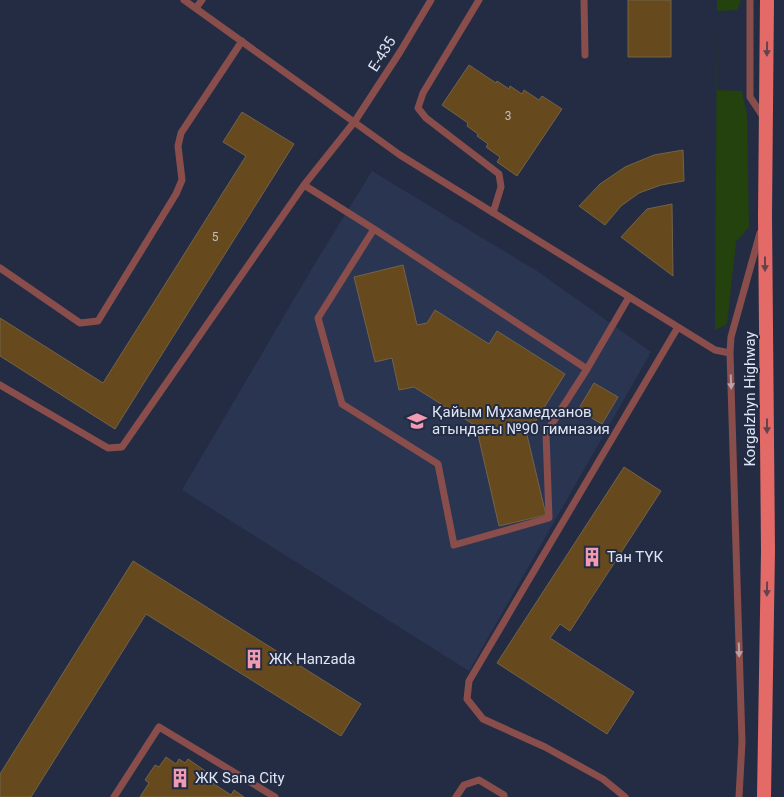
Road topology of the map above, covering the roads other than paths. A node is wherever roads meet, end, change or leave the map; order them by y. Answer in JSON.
{"nodes":[{"id":1,"x":184,"y":0,"type":"edge"},
{"id":2,"x":202,"y":0,"type":"edge"},
{"id":3,"x":431,"y":0,"type":"edge"},
{"id":4,"x":479,"y":0,"type":"edge"},
{"id":5,"x":584,"y":0,"type":"edge"},
{"id":6,"x":750,"y":0,"type":"edge"},
{"id":7,"x":767,"y":0,"type":"edge"},
{"id":8,"x":196,"y":8,"type":"junction"},
{"id":9,"x":242,"y":41,"type":"junction"},
{"id":10,"x":585,"y":55,"type":"dead end"},
{"id":11,"x":355,"y":121,"type":"junction"},
{"id":12,"x":766,"y":122,"type":"junction"},
{"id":13,"x":304,"y":185,"type":"junction"},
{"id":14,"x":493,"y":213,"type":"junction"},
{"id":15,"x":765,"y":216,"type":"junction"},
{"id":16,"x":374,"y":229,"type":"junction"},
{"id":17,"x":0,"y":268,"type":"edge"},
{"id":18,"x":629,"y":297,"type":"junction"},
{"id":19,"x":678,"y":327,"type":"junction"},
{"id":20,"x":730,"y":353,"type":"junction"},
{"id":21,"x":587,"y":369,"type":"junction"},
{"id":22,"x":0,"y":385,"type":"edge"},
{"id":23,"x":114,"y":797,"type":"edge"},
{"id":24,"x":275,"y":797,"type":"edge"},
{"id":25,"x":456,"y":797,"type":"edge"},
{"id":26,"x":504,"y":797,"type":"edge"},
{"id":27,"x":625,"y":797,"type":"edge"},
{"id":28,"x":739,"y":797,"type":"edge"},
{"id":29,"x":764,"y":797,"type":"edge"}],
"edges":[{"from":1,"to":8,"type":"lane"},
{"from":2,"to":8,"type":"lane"},
{"from":3,"to":11,"type":"lane","name":"Е-435"},
{"from":4,"to":14,"type":"lane"},
{"from":5,"to":10,"type":"lane"},
{"from":6,"to":12,"type":"lane"},
{"from":7,"to":12,"type":"main road","name":"Korgalzhyn Highway","one_way":true},
{"from":8,"to":9,"type":"lane"},
{"from":9,"to":11,"type":"lane"},
{"from":9,"to":17,"type":"lane"},
{"from":11,"to":13,"type":"lane","name":"Е-435"},
{"from":11,"to":14,"type":"lane"},
{"from":12,"to":15,"type":"main road","name":"Korgalzhyn Highway"},
{"from":13,"to":16,"type":"lane"},
{"from":13,"to":22,"type":"lane","name":"Е-435"},
{"from":14,"to":18,"type":"lane"},
{"from":15,"to":20,"type":"lane"},
{"from":15,"to":29,"type":"main road","name":"Korgalzhyn Highway","one_way":true},
{"from":16,"to":21,"type":"lane"},
{"from":16,"to":21,"type":"lane"},
{"from":18,"to":19,"type":"lane"},
{"from":18,"to":21,"type":"lane"},
{"from":19,"to":20,"type":"lane"},
{"from":19,"to":27,"type":"lane"},
{"from":20,"to":28,"type":"lane","one_way":true},
{"from":23,"to":24,"type":"lane"},
{"from":25,"to":26,"type":"lane"}]}
